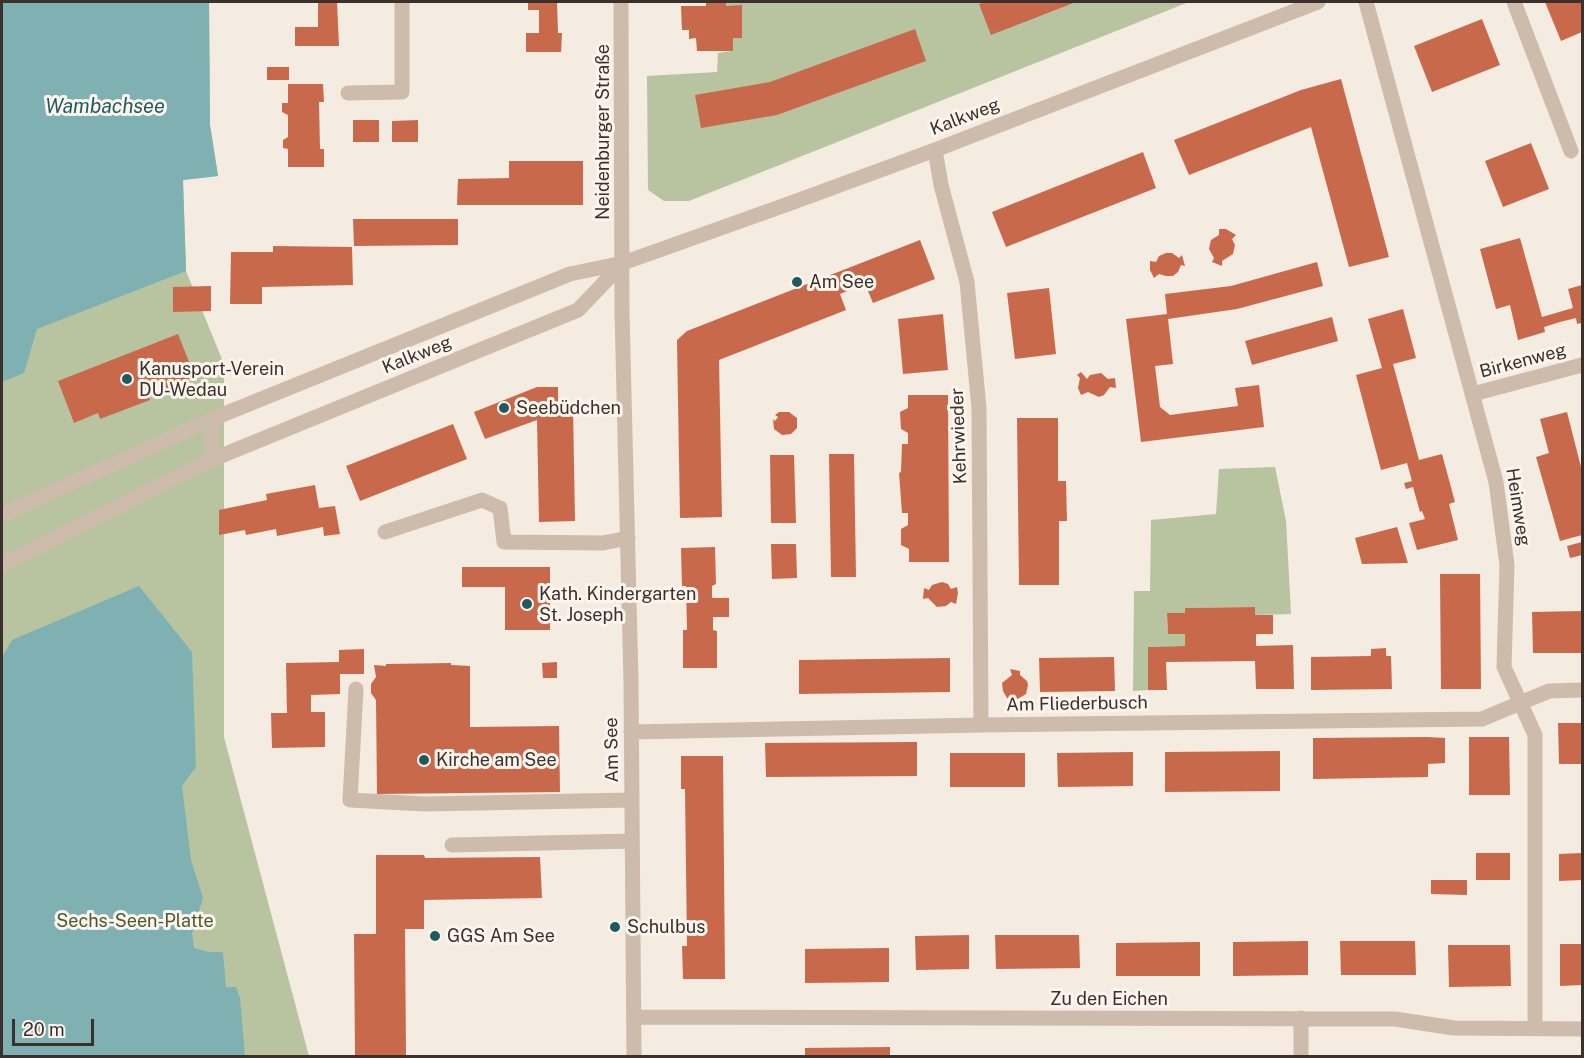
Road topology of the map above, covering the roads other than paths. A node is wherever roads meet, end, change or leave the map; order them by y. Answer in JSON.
{"nodes":[{"id":1,"x":402,"y":2,"type":"edge"},
{"id":2,"x":621,"y":2,"type":"edge"},
{"id":3,"x":1318,"y":2,"type":"edge"},
{"id":4,"x":1366,"y":2,"type":"edge"},
{"id":5,"x":1514,"y":2,"type":"edge"},
{"id":6,"x":348,"y":93,"type":"dead end"},
{"id":7,"x":935,"y":150,"type":"junction"},
{"id":8,"x":1571,"y":151,"type":"dead end"},
{"id":9,"x":623,"y":263,"type":"junction"},
{"id":10,"x":1582,"y":365,"type":"edge"},
{"id":11,"x":1473,"y":394,"type":"junction"},
{"id":12,"x":212,"y":419,"type":"junction"},
{"id":13,"x":211,"y":460,"type":"junction"},
{"id":14,"x":2,"y":515,"type":"edge"},
{"id":15,"x":385,"y":532,"type":"dead end"},
{"id":16,"x":628,"y":538,"type":"junction"},
{"id":17,"x":2,"y":565,"type":"edge"},
{"id":18,"x":356,"y":689,"type":"dead end"},
{"id":19,"x":1582,"y":690,"type":"edge"},
{"id":20,"x":1520,"y":704,"type":"junction"},
{"id":21,"x":981,"y":725,"type":"junction"},
{"id":22,"x":631,"y":732,"type":"junction"},
{"id":23,"x":632,"y":800,"type":"junction"},
{"id":24,"x":632,"y":842,"type":"junction"},
{"id":25,"x":452,"y":845,"type":"dead end"},
{"id":26,"x":634,"y":1017,"type":"junction"},
{"id":27,"x":1301,"y":1018,"type":"junction"},
{"id":28,"x":1535,"y":1029,"type":"junction"},
{"id":29,"x":1582,"y":1029,"type":"edge"},
{"id":30,"x":634,"y":1056,"type":"edge"},
{"id":31,"x":1301,"y":1056,"type":"edge"}],
"edges":[{"from":1,"to":6,"type":"street"},
{"from":2,"to":9,"type":"street","name":"Neidenburger Straße"},
{"from":3,"to":7,"type":"street","name":"Kalkweg"},
{"from":4,"to":11,"type":"street","name":"Heimweg"},
{"from":5,"to":8,"type":"street"},
{"from":7,"to":9,"type":"street","name":"Kalkweg"},
{"from":7,"to":21,"type":"street","name":"Kehrwieder"},
{"from":9,"to":12,"type":"street","name":"Kalkweg"},
{"from":9,"to":13,"type":"street","name":"Kalkweg"},
{"from":9,"to":16,"type":"street","name":"Am See"},
{"from":10,"to":11,"type":"street","name":"Birkenweg"},
{"from":11,"to":20,"type":"street","name":"Heimweg"},
{"from":12,"to":13,"type":"street"},
{"from":12,"to":14,"type":"street","name":"Kalkweg"},
{"from":13,"to":17,"type":"street","name":"Kalkweg"},
{"from":15,"to":16,"type":"street"},
{"from":16,"to":22,"type":"street","name":"Am See"},
{"from":18,"to":23,"type":"street"},
{"from":19,"to":20,"type":"street","name":"Am Fliederbusch"},
{"from":20,"to":21,"type":"street","name":"Am Fliederbusch"},
{"from":20,"to":28,"type":"street","name":"Heimweg"},
{"from":21,"to":22,"type":"street","name":"Am Fliederbusch"},
{"from":22,"to":23,"type":"street","name":"Am See"},
{"from":23,"to":24,"type":"street","name":"Am See"},
{"from":24,"to":25,"type":"street"},
{"from":24,"to":26,"type":"street","name":"Am See"},
{"from":26,"to":27,"type":"street","name":"Zu den Eichen"},
{"from":26,"to":30,"type":"street","name":"Am See"},
{"from":27,"to":28,"type":"street","name":"Zu den Eichen"},
{"from":27,"to":31,"type":"street"},
{"from":28,"to":29,"type":"street","name":"Zu den Eichen"}]}
